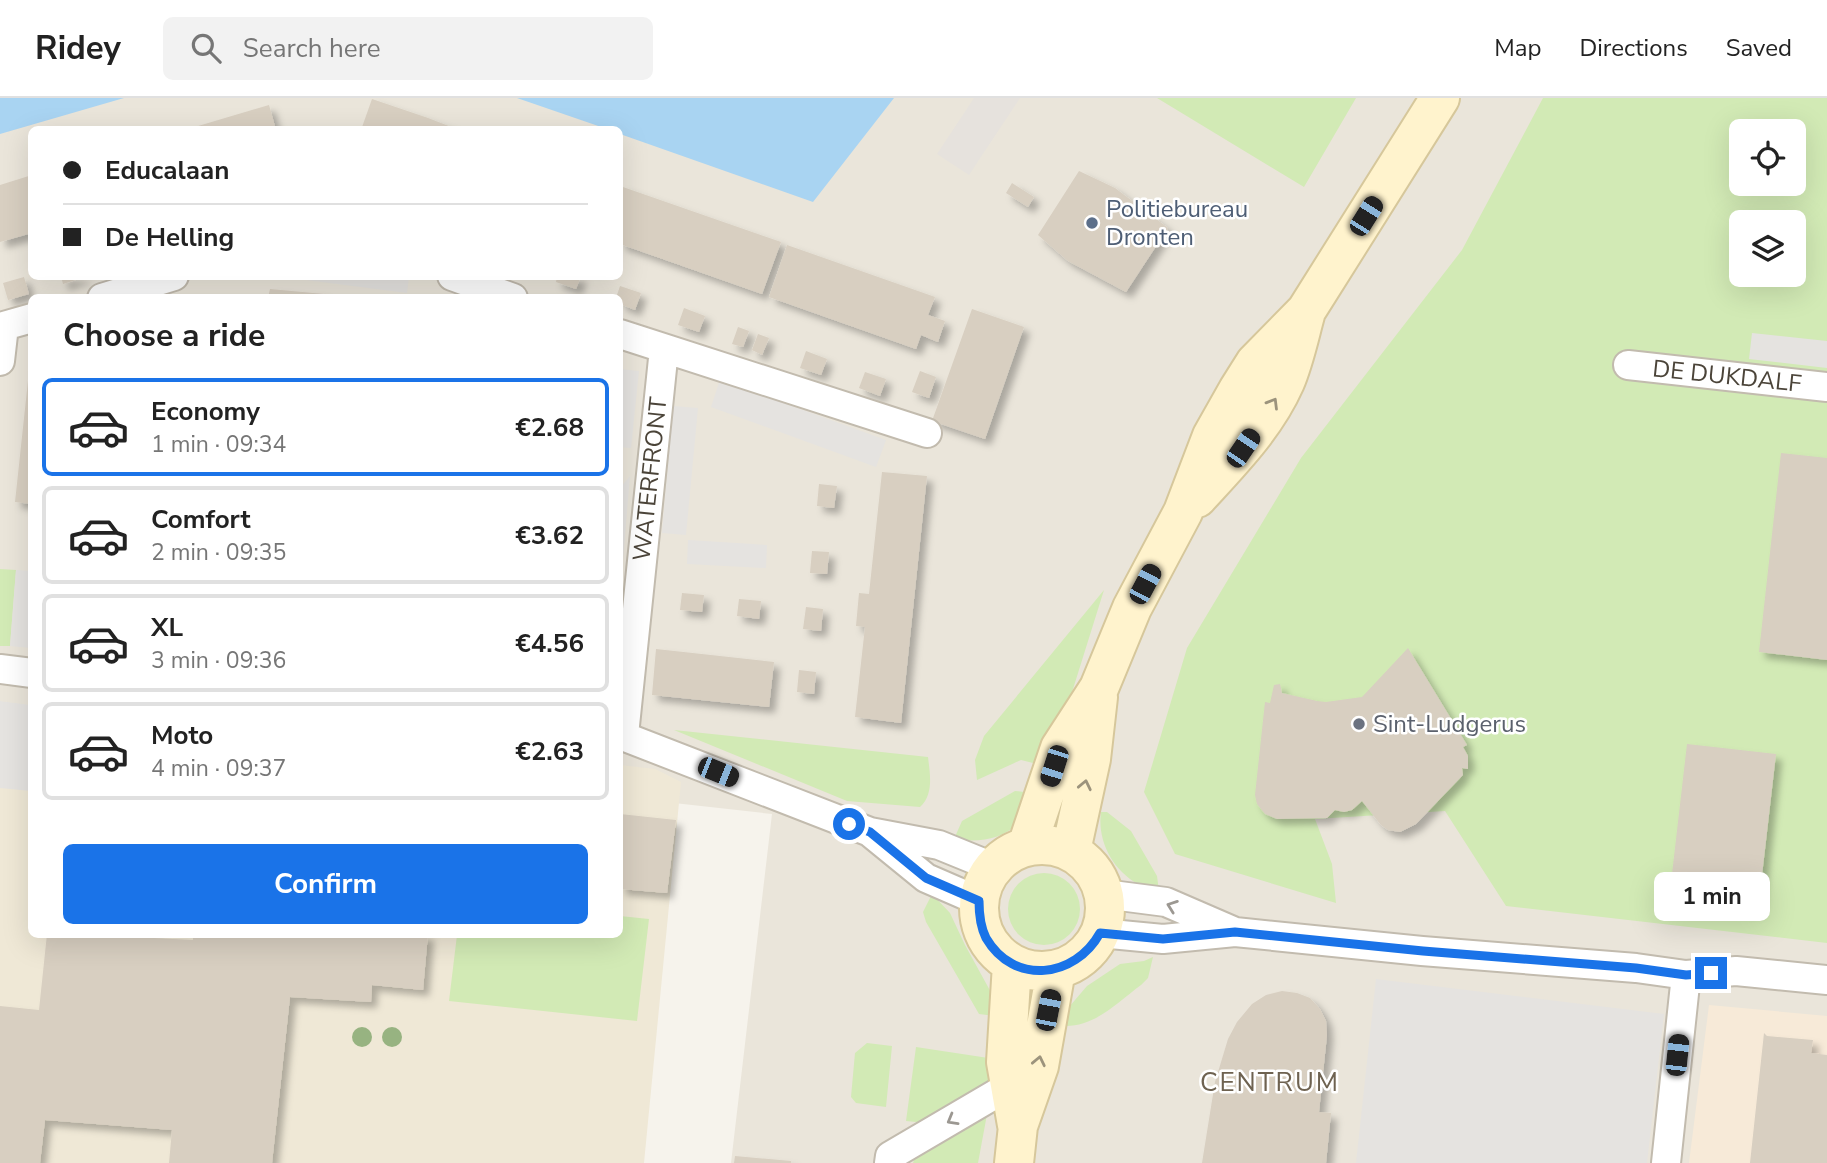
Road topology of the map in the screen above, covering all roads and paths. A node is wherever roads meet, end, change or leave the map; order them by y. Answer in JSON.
{"nodes":[{"id":1,"x":1440,"y":98,"type":"edge"},
{"id":2,"x":161,"y":280,"type":"edge"},
{"id":3,"x":463,"y":280,"type":"edge"},
{"id":4,"x":115,"y":294,"type":"edge"},
{"id":5,"x":502,"y":294,"type":"edge"},
{"id":6,"x":28,"y":319,"type":"edge"},
{"id":7,"x":2,"y":327,"type":"edge"},
{"id":8,"x":623,"y":335,"type":"edge"},
{"id":9,"x":664,"y":349,"type":"junction"},
{"id":10,"x":0,"y":361,"type":"edge"},
{"id":11,"x":1628,"y":365,"type":"dead end"},
{"id":12,"x":1827,"y":387,"type":"edge"},
{"id":13,"x":927,"y":433,"type":"dead end"},
{"id":14,"x":0,"y":669,"type":"edge"},
{"id":15,"x":28,"y":672,"type":"edge"},
{"id":16,"x":1099,"y":688,"type":"junction"},
{"id":17,"x":623,"y":726,"type":"edge"},
{"id":18,"x":623,"y":735,"type":"edge"},
{"id":19,"x":1027,"y":846,"type":"junction"},
{"id":20,"x":1071,"y":851,"type":"junction"},
{"id":21,"x":986,"y":884,"type":"junction"},
{"id":22,"x":1104,"y":894,"type":"junction"},
{"id":23,"x":1235,"y":932,"type":"junction"},
{"id":24,"x":1100,"y":933,"type":"junction"},
{"id":25,"x":1012,"y":964,"type":"junction"},
{"id":26,"x":1056,"y":970,"type":"junction"},
{"id":27,"x":1686,"y":975,"type":"junction"},
{"id":28,"x":1827,"y":979,"type":"edge"},
{"id":29,"x":1011,"y":1085,"type":"junction"},
{"id":30,"x":1016,"y":1145,"type":"edge"},
{"id":31,"x":889,"y":1163,"type":"edge"},
{"id":32,"x":1666,"y":1163,"type":"edge"}],
"edges":[{"from":1,"to":16,"type":"main road"},
{"from":2,"to":4,"type":"street"},
{"from":3,"to":5,"type":"street"},
{"from":6,"to":7,"type":"street"},
{"from":7,"to":10,"type":"street"},
{"from":8,"to":9,"type":"street"},
{"from":9,"to":13,"type":"street"},
{"from":9,"to":17,"type":"street","name":"WATERFRONT"},
{"from":11,"to":12,"type":"street","name":"DE DUKDALF"},
{"from":14,"to":15,"type":"street"},
{"from":16,"to":19,"type":"main road"},
{"from":20,"to":16,"type":"main road","one_way":true},
{"from":18,"to":21,"type":"street"},
{"from":19,"to":20,"type":"main road"},
{"from":19,"to":21,"type":"main road"},
{"from":20,"to":22,"type":"main road"},
{"from":21,"to":25,"type":"main road"},
{"from":23,"to":22,"type":"street","one_way":true},
{"from":22,"to":24,"type":"main road"},
{"from":23,"to":24,"type":"street"},
{"from":23,"to":27,"type":"street"},
{"from":24,"to":26,"type":"main road"},
{"from":25,"to":26,"type":"main road"},
{"from":25,"to":29,"type":"main road"},
{"from":30,"to":26,"type":"main road","one_way":true},
{"from":27,"to":28,"type":"street"},
{"from":27,"to":32,"type":"street"},
{"from":29,"to":30,"type":"main road"},
{"from":29,"to":31,"type":"street","one_way":true}]}
